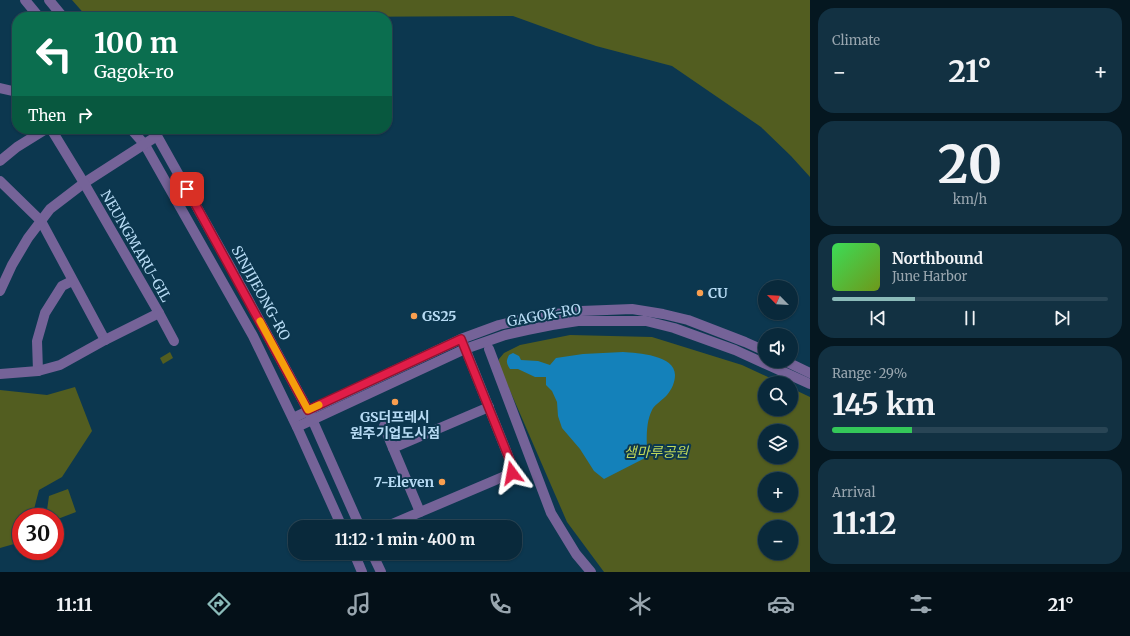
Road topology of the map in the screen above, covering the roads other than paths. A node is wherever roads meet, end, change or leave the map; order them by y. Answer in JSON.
{"nodes":[{"id":1,"x":24,"y":0,"type":"edge"},
{"id":2,"x":49,"y":0,"type":"edge"},
{"id":3,"x":35,"y":12,"type":"edge"},
{"id":4,"x":59,"y":12,"type":"edge"},
{"id":5,"x":0,"y":88,"type":"edge"},
{"id":6,"x":12,"y":91,"type":"edge"},
{"id":7,"x":38,"y":134,"type":"edge"},
{"id":8,"x":54,"y":134,"type":"edge"},
{"id":9,"x":135,"y":134,"type":"edge"},
{"id":10,"x":153,"y":134,"type":"edge"},
{"id":11,"x":156,"y":134,"type":"edge"},
{"id":12,"x":145,"y":145,"type":"junction"},
{"id":13,"x":0,"y":161,"type":"edge"},
{"id":14,"x":0,"y":181,"type":"edge"},
{"id":15,"x":84,"y":183,"type":"junction"},
{"id":16,"x":41,"y":221,"type":"junction"},
{"id":17,"x":72,"y":281,"type":"junction"},
{"id":18,"x":0,"y":291,"type":"edge"},
{"id":19,"x":159,"y":313,"type":"junction"},
{"id":20,"x":461,"y":339,"type":"junction"},
{"id":21,"x":105,"y":340,"type":"junction"},
{"id":22,"x":174,"y":341,"type":"dead end"},
{"id":23,"x":758,"y":348,"type":"edge"},
{"id":24,"x":465,"y":349,"type":"junction"},
{"id":25,"x":488,"y":349,"type":"dead end"},
{"id":26,"x":798,"y":367,"type":"edge"},
{"id":27,"x":38,"y":371,"type":"junction"},
{"id":28,"x":810,"y":373,"type":"edge"},
{"id":29,"x":0,"y":374,"type":"edge"},
{"id":30,"x":810,"y":384,"type":"edge"},
{"id":31,"x":489,"y":407,"type":"junction"},
{"id":32,"x":308,"y":410,"type":"junction"},
{"id":33,"x":312,"y":420,"type":"junction"},
{"id":34,"x":295,"y":422,"type":"junction"},
{"id":35,"x":384,"y":426,"type":"dead end"},
{"id":36,"x":393,"y":448,"type":"junction"},
{"id":37,"x":420,"y":512,"type":"junction"},
{"id":38,"x":339,"y":520,"type":"edge"},
{"id":39,"x":357,"y":520,"type":"edge"},
{"id":40,"x":401,"y":520,"type":"edge"},
{"id":41,"x":357,"y":560,"type":"edge"},
{"id":42,"x":375,"y":560,"type":"edge"},
{"id":43,"x":362,"y":572,"type":"edge"},
{"id":44,"x":381,"y":572,"type":"edge"},
{"id":45,"x":591,"y":572,"type":"edge"}],
"edges":[{"from":1,"to":3,"type":"street"},
{"from":2,"to":4,"type":"street"},
{"from":5,"to":6,"type":"street"},
{"from":7,"to":13,"type":"street"},
{"from":8,"to":15,"type":"street","name":"NEUNGMARU-GIL"},
{"from":9,"to":12,"type":"street","name":"SINJIJEONG-RO"},
{"from":10,"to":12,"type":"street","name":"NEUNGMARU-GIL"},
{"from":11,"to":32,"type":"street","name":"SINJIJEONG-RO"},
{"from":12,"to":15,"type":"street","name":"NEUNGMARU-GIL"},
{"from":12,"to":34,"type":"street","name":"SINJIJEONG-RO"},
{"from":14,"to":16,"type":"street"},
{"from":15,"to":16,"type":"street","name":"NEUNGMARU-GIL"},
{"from":15,"to":19,"type":"street","name":"NEUNGMARU-GIL"},
{"from":16,"to":17,"type":"street"},
{"from":16,"to":18,"type":"street","name":"NEUNGMARU-GIL"},
{"from":17,"to":21,"type":"street"},
{"from":17,"to":27,"type":"street"},
{"from":19,"to":21,"type":"street","name":"NEUNGMARU-GIL"},
{"from":19,"to":22,"type":"street"},
{"from":20,"to":23,"type":"street","name":"GAGOK-RO"},
{"from":20,"to":24,"type":"street"},
{"from":20,"to":32,"type":"street","name":"GAGOK-RO"},
{"from":21,"to":27,"type":"street","name":"NEUNGMARU-GIL"},
{"from":24,"to":30,"type":"street","name":"GAGOK-RO"},
{"from":24,"to":31,"type":"street"},
{"from":24,"to":33,"type":"street","name":"GAGOK-RO"},
{"from":25,"to":45,"type":"street"},
{"from":26,"to":28,"type":"street"},
{"from":27,"to":29,"type":"street","name":"NEUNGMARU-GIL"},
{"from":31,"to":36,"type":"street"},
{"from":31,"to":37,"type":"street"},
{"from":32,"to":33,"type":"street","name":"SINJIJEONG-RO"},
{"from":32,"to":34,"type":"street","name":"GAGOK-RO"},
{"from":33,"to":34,"type":"street","name":"GAGOK-RO"},
{"from":33,"to":39,"type":"street"},
{"from":34,"to":38,"type":"street","name":"SINJIJEONG-RO"},
{"from":35,"to":36,"type":"street"},
{"from":36,"to":37,"type":"street"},
{"from":37,"to":40,"type":"street"},
{"from":41,"to":43,"type":"street"},
{"from":42,"to":44,"type":"street"}]}
